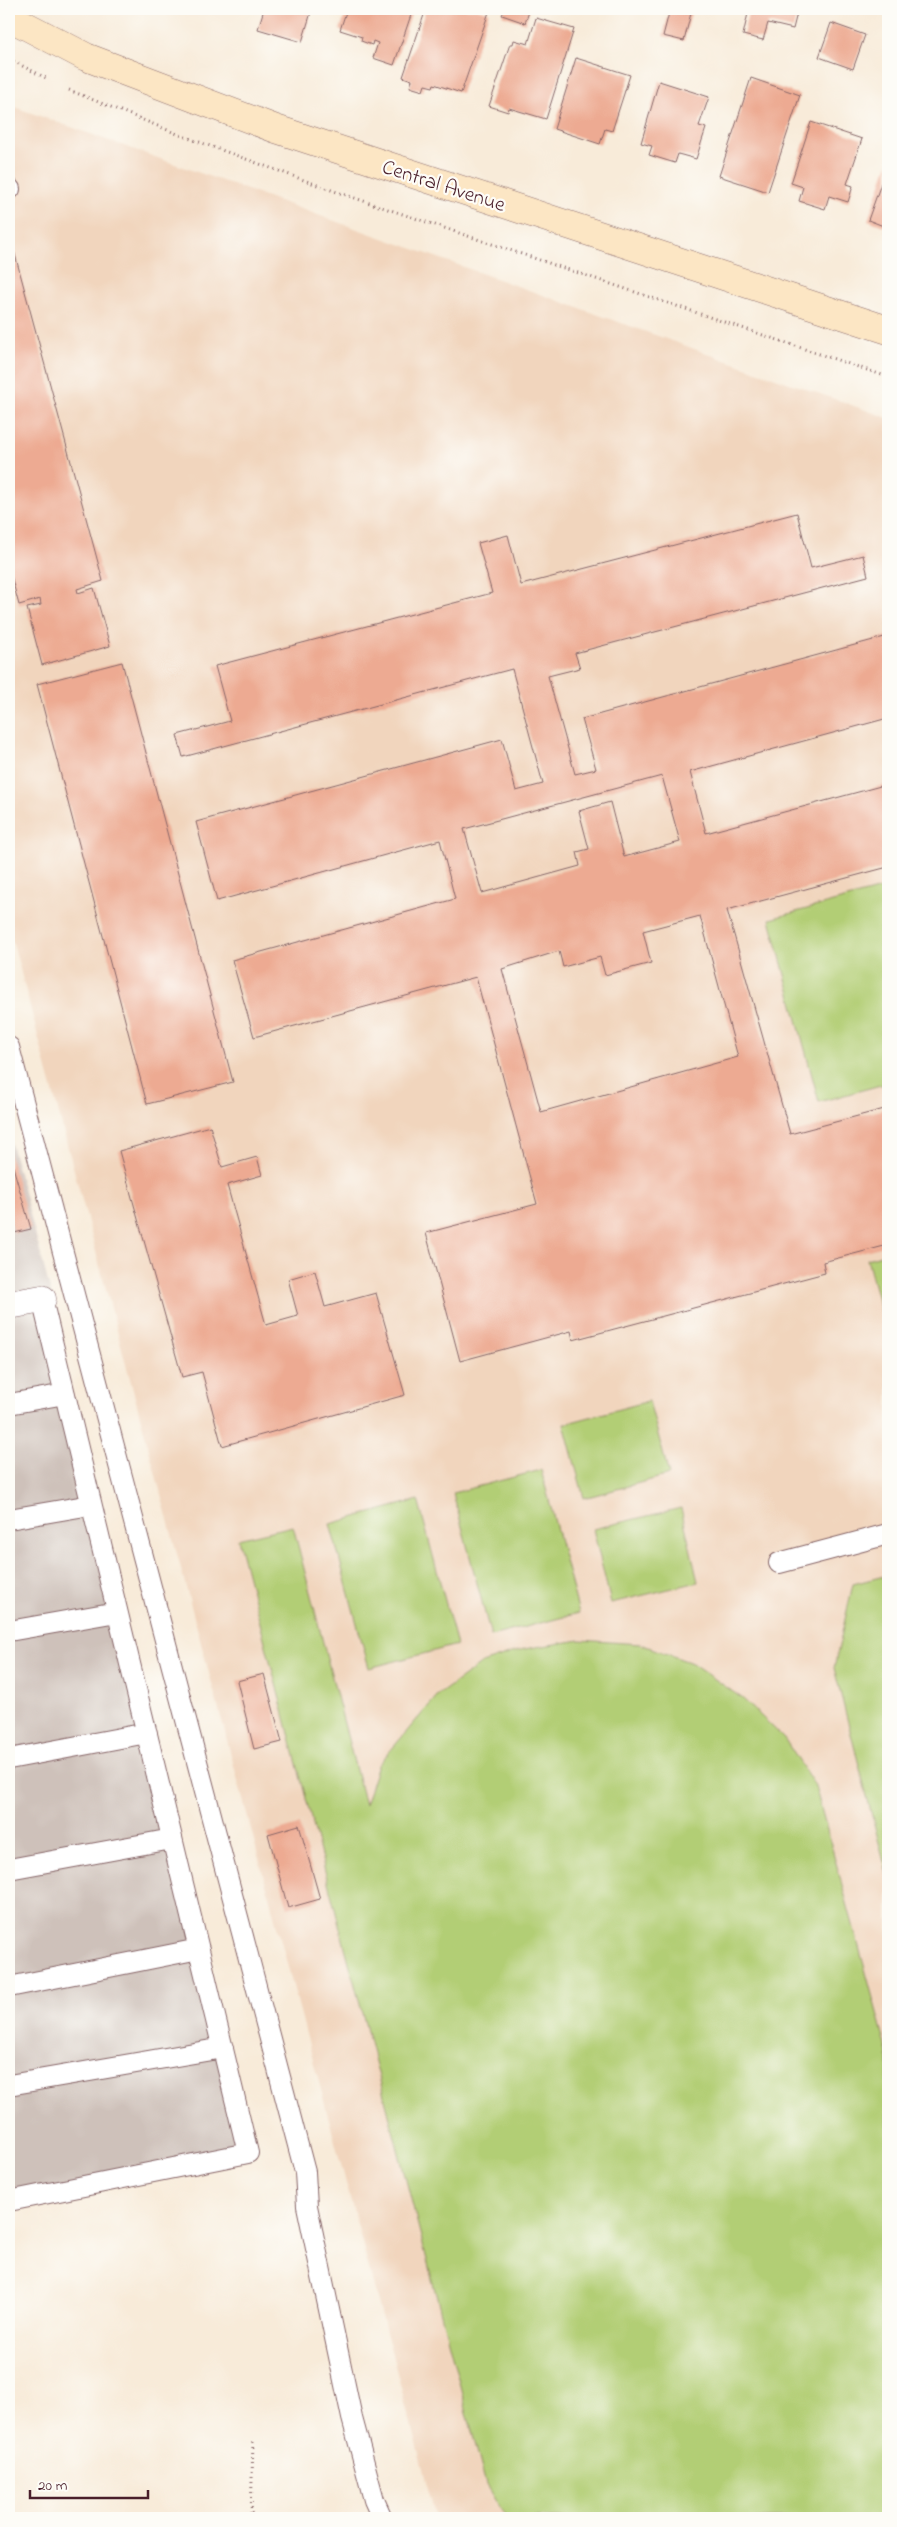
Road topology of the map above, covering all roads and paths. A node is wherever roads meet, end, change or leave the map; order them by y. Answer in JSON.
{"nodes":[{"id":1,"x":9,"y":17,"type":"edge"},
{"id":2,"x":9,"y":59,"type":"edge"},
{"id":3,"x":50,"y":80,"type":"dead end"},
{"id":4,"x":66,"y":88,"type":"dead end"},
{"id":5,"x":888,"y":330,"type":"edge"},
{"id":6,"x":888,"y":376,"type":"edge"},
{"id":7,"x":9,"y":1047,"type":"edge"},
{"id":8,"x":42,"y":1298,"type":"joint"},
{"id":9,"x":9,"y":1305,"type":"edge"},
{"id":10,"x":65,"y":1394,"type":"junction"},
{"id":11,"x":9,"y":1404,"type":"edge"},
{"id":12,"x":91,"y":1505,"type":"junction"},
{"id":13,"x":9,"y":1519,"type":"edge"},
{"id":14,"x":888,"y":1534,"type":"edge"},
{"id":15,"x":779,"y":1563,"type":"dead end"},
{"id":16,"x":117,"y":1612,"type":"junction"},
{"id":17,"x":9,"y":1631,"type":"edge"},
{"id":18,"x":147,"y":1733,"type":"junction"},
{"id":19,"x":9,"y":1759,"type":"edge"},
{"id":20,"x":172,"y":1839,"type":"junction"},
{"id":21,"x":9,"y":1869,"type":"edge"},
{"id":22,"x":199,"y":1949,"type":"junction"},
{"id":23,"x":9,"y":1987,"type":"edge"},
{"id":24,"x":223,"y":2048,"type":"junction"},
{"id":25,"x":9,"y":2086,"type":"edge"},
{"id":26,"x":9,"y":2201,"type":"edge"},
{"id":27,"x":253,"y":2440,"type":"dead end"},
{"id":28,"x":251,"y":2518,"type":"edge"},
{"id":29,"x":382,"y":2518,"type":"edge"}],
"edges":[{"from":1,"to":5,"type":"street","name":"Central Avenue"},
{"from":2,"to":3,"type":"path"},
{"from":4,"to":6,"type":"path"},
{"from":7,"to":29,"type":"lane"},
{"from":8,"to":9,"type":"street"},
{"from":8,"to":10,"type":"lane"},
{"from":10,"to":11,"type":"lane"},
{"from":10,"to":12,"type":"lane"},
{"from":12,"to":13,"type":"lane"},
{"from":12,"to":16,"type":"lane"},
{"from":14,"to":15,"type":"lane"},
{"from":16,"to":17,"type":"lane"},
{"from":16,"to":18,"type":"lane"},
{"from":18,"to":19,"type":"lane"},
{"from":18,"to":20,"type":"lane"},
{"from":20,"to":21,"type":"lane"},
{"from":20,"to":22,"type":"lane"},
{"from":22,"to":23,"type":"lane"},
{"from":22,"to":24,"type":"lane"},
{"from":24,"to":25,"type":"lane"},
{"from":24,"to":26,"type":"lane"},
{"from":27,"to":28,"type":"path"}]}
